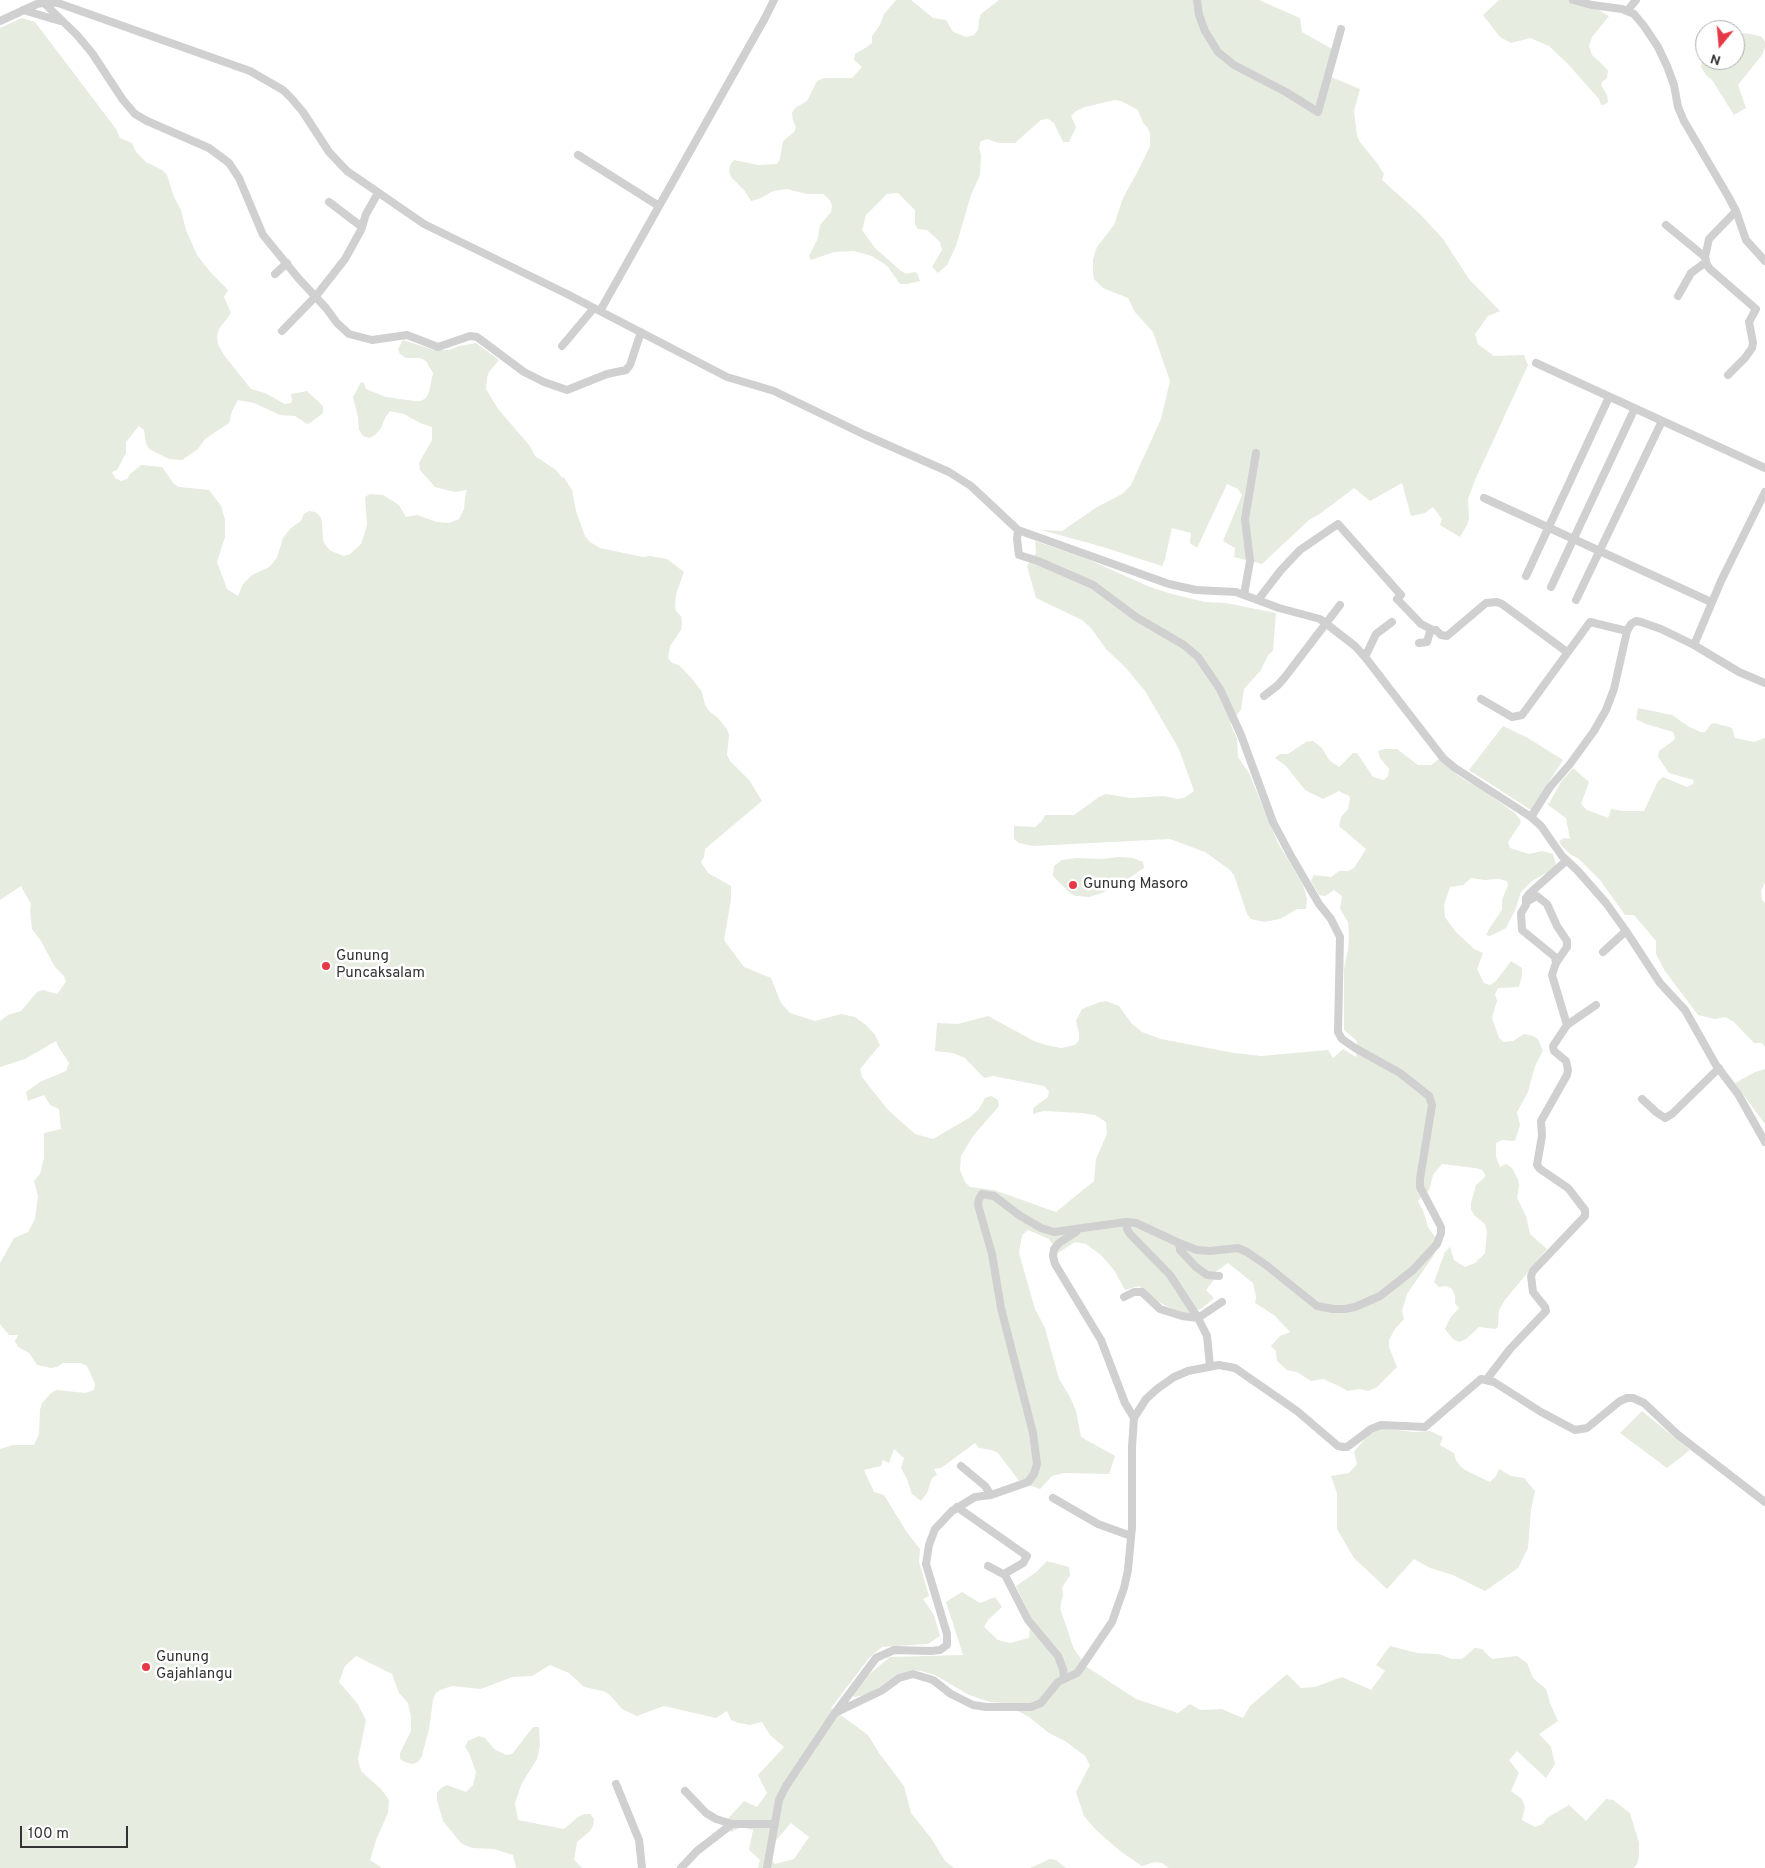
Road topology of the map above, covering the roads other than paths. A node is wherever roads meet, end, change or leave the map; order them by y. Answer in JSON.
{"nodes":[{"id":1,"x":774,"y":0,"type":"edge"},
{"id":2,"x":1197,"y":0,"type":"edge"},
{"id":3,"x":1573,"y":0,"type":"edge"},
{"id":4,"x":1636,"y":0,"type":"edge"},
{"id":5,"x":48,"y":2,"type":"edge"},
{"id":6,"x":23,"y":10,"type":"junction"},
{"id":7,"x":1627,"y":11,"type":"junction"},
{"id":8,"x":62,"y":21,"type":"junction"},
{"id":9,"x":0,"y":22,"type":"edge"},
{"id":10,"x":1341,"y":29,"type":"dead end"},
{"id":11,"x":578,"y":155,"type":"dead end"},
{"id":12,"x":378,"y":193,"type":"junction"},
{"id":13,"x":329,"y":202,"type":"dead end"},
{"id":14,"x":659,"y":206,"type":"junction"},
{"id":15,"x":1736,"y":211,"type":"junction"},
{"id":16,"x":1666,"y":225,"type":"dead end"},
{"id":17,"x":362,"y":227,"type":"junction"},
{"id":18,"x":1706,"y":259,"type":"junction"},
{"id":19,"x":1765,"y":261,"type":"edge"},
{"id":20,"x":287,"y":263,"type":"junction"},
{"id":21,"x":275,"y":274,"type":"dead end"},
{"id":22,"x":316,"y":296,"type":"junction"},
{"id":23,"x":1678,"y":296,"type":"dead end"},
{"id":24,"x":597,"y":309,"type":"junction"},
{"id":25,"x":282,"y":331,"type":"dead end"},
{"id":26,"x":641,"y":332,"type":"junction"},
{"id":27,"x":562,"y":346,"type":"dead end"},
{"id":28,"x":1536,"y":363,"type":"dead end"},
{"id":29,"x":1728,"y":375,"type":"dead end"},
{"id":30,"x":1610,"y":397,"type":"junction"},
{"id":31,"x":1635,"y":408,"type":"junction"},
{"id":32,"x":1662,"y":421,"type":"junction"},
{"id":33,"x":1256,"y":453,"type":"dead end"},
{"id":34,"x":1765,"y":468,"type":"edge"},
{"id":35,"x":1765,"y":492,"type":"edge"},
{"id":36,"x":1484,"y":498,"type":"dead end"},
{"id":37,"x":1548,"y":528,"type":"junction"},
{"id":38,"x":1018,"y":530,"type":"junction"},
{"id":39,"x":1574,"y":540,"type":"junction"},
{"id":40,"x":1600,"y":551,"type":"junction"},
{"id":41,"x":1526,"y":576,"type":"dead end"},
{"id":42,"x":1552,"y":587,"type":"dead end"},
{"id":43,"x":1244,"y":595,"type":"junction"},
{"id":44,"x":1258,"y":600,"type":"junction"},
{"id":45,"x":1576,"y":600,"type":"dead end"},
{"id":46,"x":1711,"y":602,"type":"junction"},
{"id":47,"x":1340,"y":605,"type":"dead end"},
{"id":48,"x":1392,"y":622,"type":"dead end"},
{"id":49,"x":1326,"y":623,"type":"junction"},
{"id":50,"x":1433,"y":630,"type":"junction"},
{"id":51,"x":1627,"y":631,"type":"junction"},
{"id":52,"x":1419,"y":643,"type":"dead end"},
{"id":53,"x":1694,"y":645,"type":"junction"},
{"id":54,"x":1566,"y":652,"type":"junction"},
{"id":55,"x":1366,"y":657,"type":"junction"},
{"id":56,"x":1765,"y":683,"type":"edge"},
{"id":57,"x":1264,"y":696,"type":"dead end"},
{"id":58,"x":1481,"y":699,"type":"dead end"},
{"id":59,"x":1531,"y":817,"type":"junction"},
{"id":60,"x":1566,"y":861,"type":"junction"},
{"id":61,"x":1526,"y":902,"type":"junction"},
{"id":62,"x":1626,"y":931,"type":"junction"},
{"id":63,"x":1604,"y":952,"type":"dead end"},
{"id":64,"x":1556,"y":963,"type":"junction"},
{"id":65,"x":1596,"y":1005,"type":"dead end"},
{"id":66,"x":1567,"y":1025,"type":"junction"},
{"id":67,"x":1719,"y":1068,"type":"junction"},
{"id":68,"x":1642,"y":1099,"type":"dead end"},
{"id":69,"x":1765,"y":1142,"type":"edge"},
{"id":70,"x":1126,"y":1222,"type":"junction"},
{"id":71,"x":1082,"y":1228,"type":"junction"},
{"id":72,"x":1179,"y":1243,"type":"junction"},
{"id":73,"x":1219,"y":1276,"type":"dead end"},
{"id":74,"x":1124,"y":1297,"type":"dead end"},
{"id":75,"x":1222,"y":1302,"type":"dead end"},
{"id":76,"x":1198,"y":1318,"type":"junction"},
{"id":77,"x":1210,"y":1366,"type":"junction"},
{"id":78,"x":1487,"y":1379,"type":"junction"},
{"id":79,"x":1134,"y":1418,"type":"junction"},
{"id":80,"x":961,"y":1466,"type":"dead end"},
{"id":81,"x":991,"y":1494,"type":"junction"},
{"id":82,"x":1053,"y":1498,"type":"dead end"},
{"id":83,"x":1765,"y":1502,"type":"edge"},
{"id":84,"x":957,"y":1507,"type":"junction"},
{"id":85,"x":1131,"y":1536,"type":"junction"},
{"id":86,"x":988,"y":1566,"type":"dead end"},
{"id":87,"x":1004,"y":1574,"type":"junction"},
{"id":88,"x":1064,"y":1678,"type":"junction"},
{"id":89,"x":835,"y":1713,"type":"junction"},
{"id":90,"x":616,"y":1784,"type":"dead end"},
{"id":91,"x":685,"y":1791,"type":"dead end"},
{"id":92,"x":732,"y":1824,"type":"junction"},
{"id":93,"x":774,"y":1824,"type":"junction"},
{"id":94,"x":642,"y":1868,"type":"edge"},
{"id":95,"x":681,"y":1868,"type":"edge"},
{"id":96,"x":767,"y":1868,"type":"edge"}],
"edges":[{"from":1,"to":14,"type":"street"},
{"from":2,"to":10,"type":"street"},
{"from":3,"to":7,"type":"street"},
{"from":4,"to":7,"type":"street"},
{"from":5,"to":6,"type":"street"},
{"from":5,"to":8,"type":"street"},
{"from":5,"to":12,"type":"street"},
{"from":6,"to":8,"type":"street"},
{"from":6,"to":9,"type":"street"},
{"from":7,"to":15,"type":"street"},
{"from":8,"to":20,"type":"street"},
{"from":11,"to":14,"type":"street"},
{"from":12,"to":17,"type":"street"},
{"from":12,"to":24,"type":"street"},
{"from":13,"to":17,"type":"street"},
{"from":14,"to":24,"type":"street"},
{"from":15,"to":18,"type":"street"},
{"from":15,"to":19,"type":"street"},
{"from":16,"to":18,"type":"street"},
{"from":17,"to":22,"type":"street"},
{"from":18,"to":23,"type":"street"},
{"from":18,"to":29,"type":"street"},
{"from":20,"to":21,"type":"street"},
{"from":20,"to":22,"type":"street"},
{"from":22,"to":25,"type":"street"},
{"from":22,"to":26,"type":"street"},
{"from":24,"to":26,"type":"street"},
{"from":24,"to":27,"type":"street"},
{"from":26,"to":38,"type":"street"},
{"from":28,"to":30,"type":"street"},
{"from":30,"to":31,"type":"street"},
{"from":30,"to":37,"type":"street"},
{"from":31,"to":32,"type":"street"},
{"from":31,"to":39,"type":"street"},
{"from":32,"to":34,"type":"street"},
{"from":32,"to":40,"type":"street"},
{"from":33,"to":43,"type":"street"},
{"from":35,"to":46,"type":"street"},
{"from":36,"to":37,"type":"street"},
{"from":37,"to":39,"type":"street"},
{"from":37,"to":41,"type":"street"},
{"from":38,"to":43,"type":"street"},
{"from":38,"to":72,"type":"street"},
{"from":39,"to":40,"type":"street"},
{"from":39,"to":42,"type":"street"},
{"from":40,"to":45,"type":"street"},
{"from":40,"to":46,"type":"street"},
{"from":43,"to":44,"type":"street"},
{"from":44,"to":49,"type":"street"},
{"from":44,"to":50,"type":"street"},
{"from":46,"to":53,"type":"street"},
{"from":47,"to":49,"type":"street"},
{"from":48,"to":55,"type":"street"},
{"from":49,"to":55,"type":"street"},
{"from":49,"to":57,"type":"street"},
{"from":50,"to":52,"type":"street"},
{"from":50,"to":54,"type":"street"},
{"from":51,"to":53,"type":"street"},
{"from":51,"to":54,"type":"street"},
{"from":51,"to":59,"type":"street"},
{"from":53,"to":56,"type":"street"},
{"from":54,"to":58,"type":"street"},
{"from":55,"to":59,"type":"street"},
{"from":59,"to":60,"type":"street"},
{"from":60,"to":61,"type":"street"},
{"from":60,"to":62,"type":"street"},
{"from":61,"to":64,"type":"street"},
{"from":61,"to":64,"type":"street"},
{"from":62,"to":63,"type":"street"},
{"from":62,"to":67,"type":"street"},
{"from":64,"to":66,"type":"street"},
{"from":65,"to":66,"type":"street"},
{"from":66,"to":78,"type":"street"},
{"from":67,"to":68,"type":"street"},
{"from":67,"to":69,"type":"street"},
{"from":70,"to":71,"type":"street"},
{"from":70,"to":72,"type":"street"},
{"from":70,"to":76,"type":"street"},
{"from":71,"to":79,"type":"street"},
{"from":71,"to":81,"type":"street"},
{"from":72,"to":73,"type":"street"},
{"from":74,"to":76,"type":"street"},
{"from":75,"to":76,"type":"street"},
{"from":76,"to":77,"type":"street"},
{"from":77,"to":78,"type":"street"},
{"from":77,"to":79,"type":"street"},
{"from":78,"to":83,"type":"street"},
{"from":79,"to":85,"type":"street"},
{"from":80,"to":81,"type":"street"},
{"from":81,"to":84,"type":"street"},
{"from":82,"to":85,"type":"street"},
{"from":84,"to":87,"type":"street"},
{"from":84,"to":89,"type":"street"},
{"from":85,"to":88,"type":"street"},
{"from":86,"to":87,"type":"street"},
{"from":87,"to":88,"type":"street"},
{"from":88,"to":89,"type":"street"},
{"from":89,"to":93,"type":"street"},
{"from":90,"to":94,"type":"street"},
{"from":91,"to":92,"type":"street"},
{"from":92,"to":93,"type":"street"},
{"from":92,"to":95,"type":"street"},
{"from":93,"to":96,"type":"street"}]}
